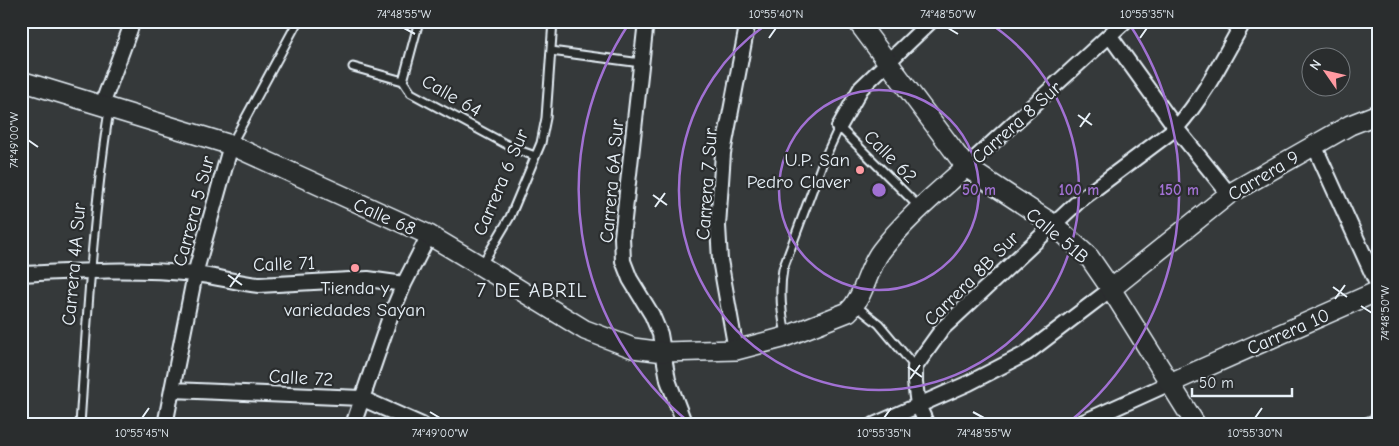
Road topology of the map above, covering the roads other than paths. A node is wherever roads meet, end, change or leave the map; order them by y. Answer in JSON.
{"nodes":[{"id":1,"x":133,"y":21,"type":"edge"},
{"id":2,"x":298,"y":21,"type":"edge"},
{"id":3,"x":419,"y":21,"type":"edge"},
{"id":4,"x":553,"y":21,"type":"edge"},
{"id":5,"x":646,"y":21,"type":"edge"},
{"id":6,"x":748,"y":21,"type":"edge"},
{"id":7,"x":857,"y":21,"type":"edge"},
{"id":8,"x":931,"y":21,"type":"edge"},
{"id":9,"x":1125,"y":21,"type":"edge"},
{"id":10,"x":1244,"y":21,"type":"edge"},
{"id":11,"x":1110,"y":36,"type":"junction"},
{"id":12,"x":551,"y":51,"type":"junction"},
{"id":13,"x":887,"y":62,"type":"junction"},
{"id":14,"x":641,"y":63,"type":"junction"},
{"id":15,"x":353,"y":67,"type":"dead end"},
{"id":16,"x":21,"y":81,"type":"edge"},
{"id":17,"x":403,"y":81,"type":"junction"},
{"id":18,"x":106,"y":106,"type":"junction"},
{"id":19,"x":1378,"y":114,"type":"edge"},
{"id":20,"x":839,"y":127,"type":"junction"},
{"id":21,"x":1176,"y":128,"type":"junction"},
{"id":22,"x":1314,"y":145,"type":"junction"},
{"id":23,"x":231,"y":146,"type":"junction"},
{"id":24,"x":535,"y":156,"type":"junction"},
{"id":25,"x":966,"y":167,"type":"junction"},
{"id":26,"x":1229,"y":194,"type":"junction"},
{"id":27,"x":920,"y":208,"type":"junction"},
{"id":28,"x":1053,"y":224,"type":"junction"},
{"id":29,"x":429,"y":235,"type":"junction"},
{"id":30,"x":481,"y":266,"type":"junction"},
{"id":31,"x":90,"y":270,"type":"junction"},
{"id":32,"x":21,"y":274,"type":"edge"},
{"id":33,"x":195,"y":274,"type":"junction"},
{"id":34,"x":404,"y":284,"type":"junction"},
{"id":35,"x":1378,"y":286,"type":"edge"},
{"id":36,"x":1112,"y":289,"type":"junction"},
{"id":37,"x":1378,"y":291,"type":"edge"},
{"id":38,"x":855,"y":305,"type":"junction"},
{"id":39,"x":787,"y":336,"type":"junction"},
{"id":40,"x":736,"y":350,"type":"junction"},
{"id":41,"x":664,"y":352,"type":"junction"},
{"id":42,"x":915,"y":367,"type":"junction"},
{"id":43,"x":1170,"y":383,"type":"junction"},
{"id":44,"x":173,"y":390,"type":"junction"},
{"id":45,"x":361,"y":398,"type":"junction"},
{"id":46,"x":918,"y":404,"type":"junction"},
{"id":47,"x":1378,"y":421,"type":"edge"},
{"id":48,"x":80,"y":425,"type":"edge"},
{"id":49,"x":165,"y":425,"type":"edge"},
{"id":50,"x":353,"y":425,"type":"edge"},
{"id":51,"x":422,"y":425,"type":"edge"},
{"id":52,"x":685,"y":425,"type":"edge"},
{"id":53,"x":874,"y":425,"type":"edge"},
{"id":54,"x":927,"y":425,"type":"edge"},
{"id":55,"x":1077,"y":425,"type":"edge"},
{"id":56,"x":1196,"y":425,"type":"edge"},
{"id":57,"x":1368,"y":425,"type":"edge"}],
"edges":[{"from":1,"to":18,"type":"street","name":"Carrera 4A Sur"},
{"from":2,"to":23,"type":"lane","name":"Carrera 5 Sur"},
{"from":3,"to":17,"type":"lane"},
{"from":4,"to":12,"type":"lane","name":"Carrera 6 Sur"},
{"from":5,"to":14,"type":"street"},
{"from":6,"to":40,"type":"street","name":"Carrera 7 Sur"},
{"from":7,"to":13,"type":"street","name":"Calle 51B"},
{"from":8,"to":13,"type":"street"},
{"from":9,"to":11,"type":"street","name":"Carrera 8 Sur"},
{"from":10,"to":21,"type":"street","name":"Carrera 8B Sur"},
{"from":11,"to":21,"type":"street"},
{"from":11,"to":25,"type":"street","name":"Carrera 8 Sur"},
{"from":12,"to":14,"type":"lane"},
{"from":12,"to":24,"type":"lane","name":"Carrera 6 Sur"},
{"from":13,"to":20,"type":"street"},
{"from":13,"to":25,"type":"street","name":"Calle 51B"},
{"from":14,"to":41,"type":"street","name":"Carrera 6A Sur"},
{"from":15,"to":17,"type":"lane","name":"Calle 64"},
{"from":16,"to":18,"type":"street","name":"Calle 68"},
{"from":17,"to":24,"type":"lane","name":"Calle 64"},
{"from":18,"to":23,"type":"street","name":"Calle 68"},
{"from":18,"to":31,"type":"lane","name":"Carrera 4A Sur"},
{"from":19,"to":22,"type":"street","name":"Carrera 9"},
{"from":20,"to":27,"type":"lane","name":"Calle 62"},
{"from":20,"to":39,"type":"lane"},
{"from":21,"to":26,"type":"street"},
{"from":21,"to":28,"type":"street","name":"Carrera 8B Sur"},
{"from":22,"to":26,"type":"street","name":"Carrera 9"},
{"from":22,"to":35,"type":"street"},
{"from":23,"to":29,"type":"street","name":"Calle 68"},
{"from":23,"to":33,"type":"street","name":"Carrera 5 Sur"},
{"from":24,"to":30,"type":"lane","name":"Carrera 6 Sur"},
{"from":25,"to":27,"type":"street","name":"Carrera 8 Sur"},
{"from":25,"to":28,"type":"street","name":"Calle 51B"},
{"from":26,"to":36,"type":"street","name":"Carrera 9"},
{"from":27,"to":38,"type":"street","name":"Carrera 8 Sur"},
{"from":28,"to":36,"type":"street","name":"Calle 51B"},
{"from":28,"to":42,"type":"street","name":"Carrera 8B Sur"},
{"from":29,"to":30,"type":"street","name":"Calle 68"},
{"from":29,"to":34,"type":"street"},
{"from":30,"to":41,"type":"street","name":"Calle 68"},
{"from":31,"to":32,"type":"street","name":"Calle 71"},
{"from":31,"to":33,"type":"street","name":"Calle 71"},
{"from":31,"to":48,"type":"lane","name":"Carrera 4A Sur"},
{"from":33,"to":34,"type":"street","name":"Calle 71"},
{"from":33,"to":44,"type":"street","name":"Carrera 5 Sur"},
{"from":34,"to":45,"type":"street"},
{"from":36,"to":43,"type":"street","name":"Calle 51B"},
{"from":36,"to":46,"type":"street"},
{"from":37,"to":43,"type":"street","name":"Carrera 10"},
{"from":38,"to":39,"type":"street"},
{"from":38,"to":42,"type":"lane"},
{"from":39,"to":40,"type":"street"},
{"from":40,"to":41,"type":"street"},
{"from":41,"to":52,"type":"street"},
{"from":42,"to":46,"type":"street"},
{"from":43,"to":55,"type":"street"},
{"from":43,"to":56,"type":"street","name":"Calle 51B"},
{"from":44,"to":45,"type":"street","name":"Calle 72"},
{"from":44,"to":49,"type":"street","name":"Carrera 5 Sur"},
{"from":45,"to":50,"type":"street"},
{"from":45,"to":51,"type":"street","name":"Calle 72"},
{"from":46,"to":53,"type":"street"},
{"from":46,"to":54,"type":"street"},
{"from":47,"to":57,"type":"street"}]}
